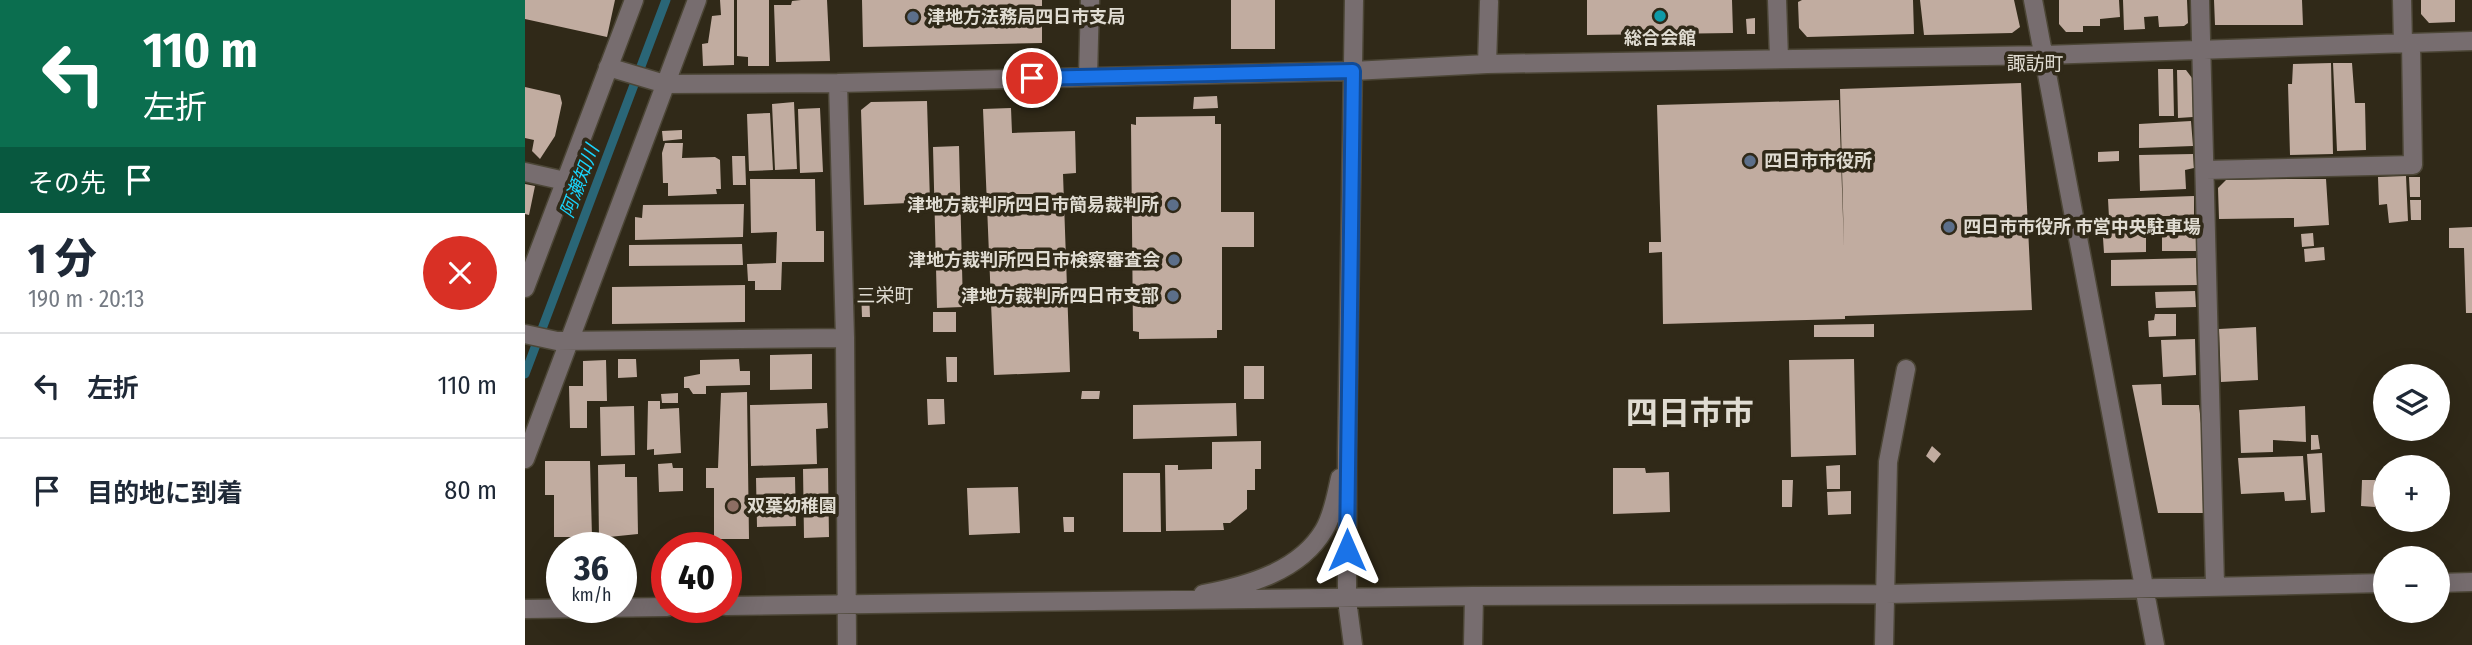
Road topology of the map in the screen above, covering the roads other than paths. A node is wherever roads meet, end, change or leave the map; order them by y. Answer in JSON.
{"nodes":[{"id":1,"x":634,"y":0,"type":"edge"},
{"id":2,"x":697,"y":0,"type":"edge"},
{"id":3,"x":1090,"y":0,"type":"edge"},
{"id":4,"x":1355,"y":0,"type":"edge"},
{"id":5,"x":1777,"y":0,"type":"edge"},
{"id":6,"x":2033,"y":0,"type":"edge"},
{"id":7,"x":2200,"y":0,"type":"edge"},
{"id":8,"x":2402,"y":0,"type":"edge"},
{"id":9,"x":1489,"y":2,"type":"dead end"},
{"id":10,"x":2472,"y":41,"type":"edge"},
{"id":11,"x":2407,"y":43,"type":"junction"},
{"id":12,"x":2201,"y":50,"type":"junction"},
{"id":13,"x":2045,"y":55,"type":"junction"},
{"id":14,"x":1779,"y":58,"type":"junction"},
{"id":15,"x":1487,"y":64,"type":"junction"},
{"id":16,"x":613,"y":69,"type":"junction"},
{"id":17,"x":1353,"y":71,"type":"junction"},
{"id":18,"x":1088,"y":77,"type":"junction"},
{"id":19,"x":838,"y":82,"type":"junction"},
{"id":20,"x":661,"y":84,"type":"junction"},
{"id":21,"x":2206,"y":170,"type":"junction"},
{"id":22,"x":525,"y":172,"type":"edge"},
{"id":23,"x":565,"y":181,"type":"junction"},
{"id":24,"x":525,"y":288,"type":"edge"},
{"id":25,"x":525,"y":334,"type":"edge"},
{"id":26,"x":845,"y":338,"type":"junction"},
{"id":27,"x":563,"y":341,"type":"junction"},
{"id":28,"x":1906,"y":369,"type":"dead end"},
{"id":29,"x":1347,"y":450,"type":"junction"},
{"id":30,"x":525,"y":458,"type":"edge"},
{"id":31,"x":2373,"y":583,"type":"edge"},
{"id":32,"x":2450,"y":583,"type":"edge"},
{"id":33,"x":2472,"y":583,"type":"edge"},
{"id":34,"x":2215,"y":585,"type":"junction"},
{"id":35,"x":2144,"y":586,"type":"junction"},
{"id":36,"x":1887,"y":594,"type":"junction"},
{"id":37,"x":1474,"y":596,"type":"junction"},
{"id":38,"x":1347,"y":600,"type":"junction"},
{"id":39,"x":1158,"y":602,"type":"junction"},
{"id":40,"x":847,"y":605,"type":"junction"},
{"id":41,"x":742,"y":606,"type":"edge"},
{"id":42,"x":651,"y":607,"type":"edge"},
{"id":43,"x":525,"y":609,"type":"edge"},
{"id":44,"x":847,"y":645,"type":"edge"},
{"id":45,"x":1353,"y":645,"type":"edge"},
{"id":46,"x":1473,"y":645,"type":"edge"},
{"id":47,"x":1884,"y":645,"type":"edge"},
{"id":48,"x":2155,"y":645,"type":"edge"}],
"edges":[{"from":1,"to":16,"type":"street"},
{"from":2,"to":20,"type":"street"},
{"from":3,"to":18,"type":"street"},
{"from":4,"to":17,"type":"street"},
{"from":5,"to":14,"type":"street"},
{"from":6,"to":13,"type":"street"},
{"from":7,"to":12,"type":"street"},
{"from":8,"to":11,"type":"street"},
{"from":9,"to":15,"type":"street"},
{"from":10,"to":11,"type":"street"},
{"from":11,"to":12,"type":"street"},
{"from":11,"to":21,"type":"street"},
{"from":12,"to":13,"type":"street"},
{"from":12,"to":21,"type":"street"},
{"from":13,"to":14,"type":"street"},
{"from":13,"to":35,"type":"street"},
{"from":14,"to":15,"type":"street"},
{"from":15,"to":17,"type":"street"},
{"from":16,"to":20,"type":"street"},
{"from":16,"to":23,"type":"street"},
{"from":17,"to":18,"type":"street"},
{"from":17,"to":29,"type":"street"},
{"from":18,"to":19,"type":"street"},
{"from":19,"to":20,"type":"street"},
{"from":19,"to":26,"type":"street"},
{"from":20,"to":27,"type":"street"},
{"from":21,"to":34,"type":"street"},
{"from":22,"to":23,"type":"street"},
{"from":23,"to":24,"type":"street"},
{"from":25,"to":27,"type":"street"},
{"from":26,"to":27,"type":"street"},
{"from":26,"to":40,"type":"street"},
{"from":27,"to":30,"type":"street"},
{"from":28,"to":36,"type":"street"},
{"from":29,"to":38,"type":"street"},
{"from":29,"to":39,"type":"street"},
{"from":31,"to":34,"type":"street"},
{"from":32,"to":33,"type":"street"},
{"from":34,"to":35,"type":"street"},
{"from":35,"to":36,"type":"street"},
{"from":35,"to":48,"type":"street"},
{"from":36,"to":37,"type":"street"},
{"from":36,"to":47,"type":"street"},
{"from":37,"to":38,"type":"street"},
{"from":37,"to":46,"type":"street"},
{"from":38,"to":39,"type":"street"},
{"from":38,"to":45,"type":"street"},
{"from":39,"to":40,"type":"street"},
{"from":40,"to":41,"type":"street"},
{"from":40,"to":44,"type":"street"},
{"from":42,"to":43,"type":"street"}]}
